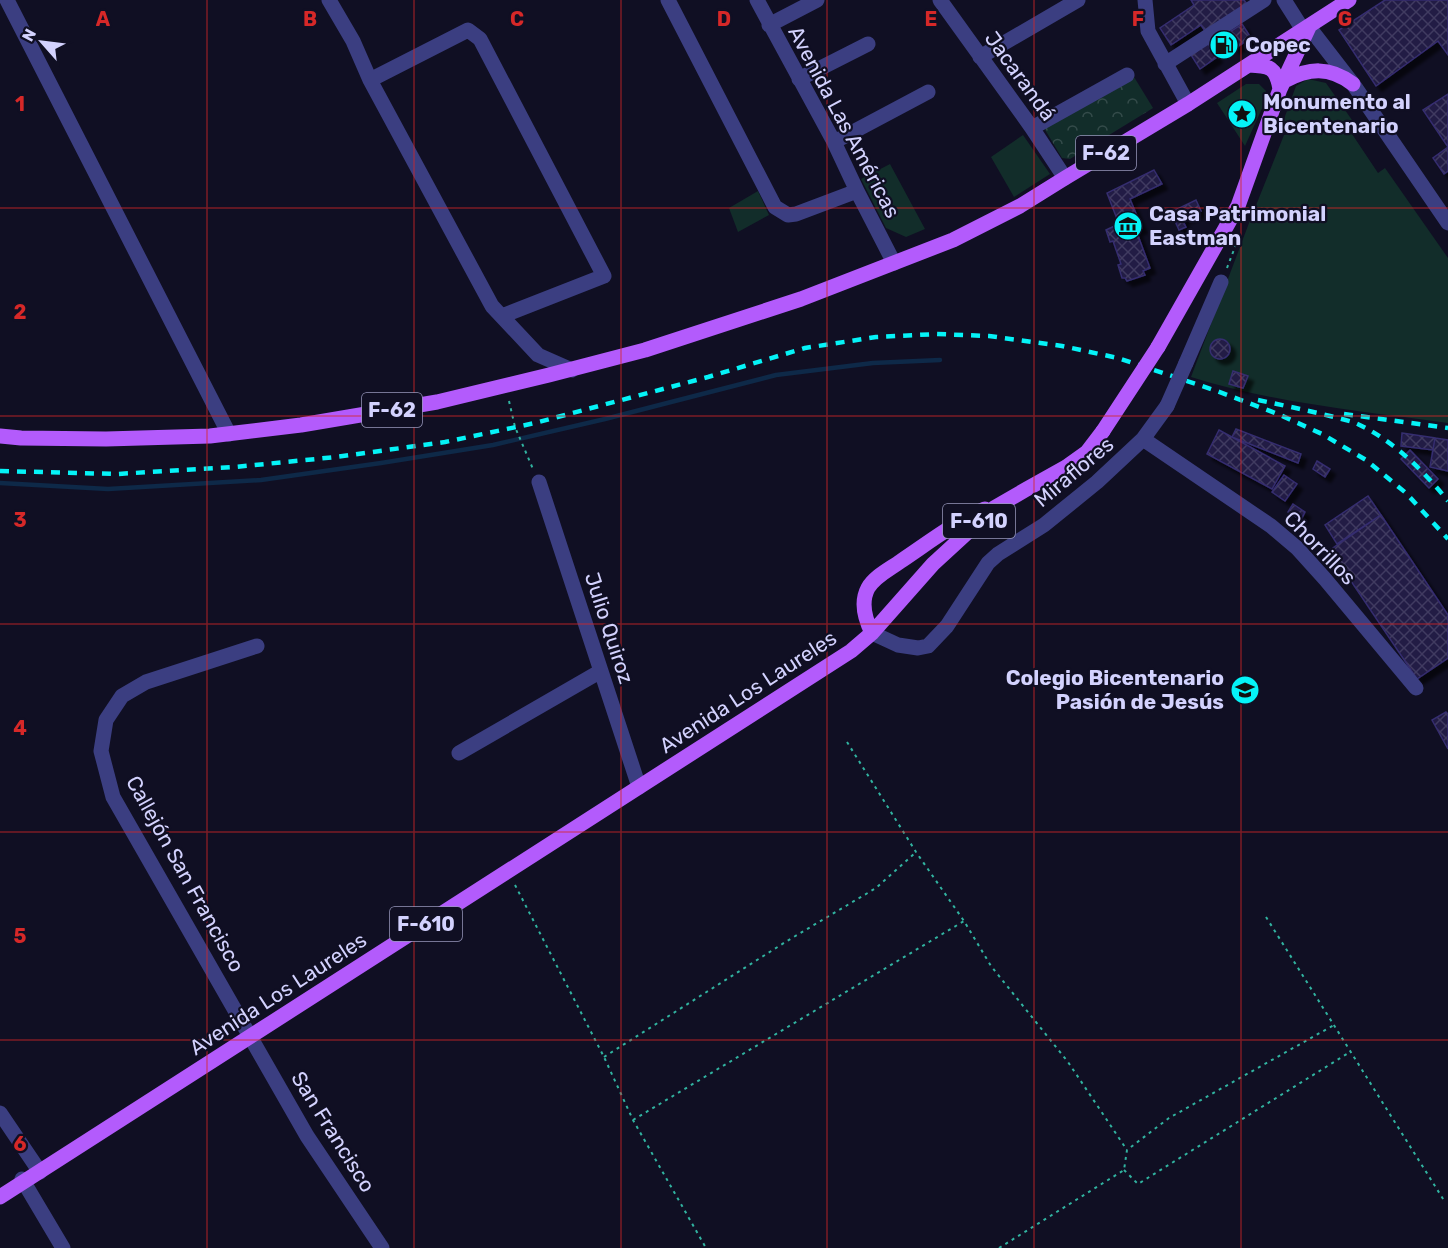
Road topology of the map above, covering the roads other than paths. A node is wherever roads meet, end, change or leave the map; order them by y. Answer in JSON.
{"nodes":[{"id":1,"x":6,"y":0,"type":"edge"},
{"id":2,"x":329,"y":0,"type":"edge"},
{"id":3,"x":668,"y":0,"type":"edge"},
{"id":4,"x":757,"y":0,"type":"edge"},
{"id":5,"x":817,"y":0,"type":"edge"},
{"id":6,"x":940,"y":0,"type":"edge"},
{"id":7,"x":1078,"y":0,"type":"edge"},
{"id":8,"x":1145,"y":0,"type":"edge"},
{"id":9,"x":1264,"y":0,"type":"edge"},
{"id":10,"x":1284,"y":0,"type":"edge"},
{"id":11,"x":1340,"y":3,"type":"edge"},
{"id":12,"x":770,"y":25,"type":"junction"},
{"id":13,"x":1306,"y":29,"type":"junction"},
{"id":14,"x":868,"y":44,"type":"dead end"},
{"id":15,"x":980,"y":57,"type":"junction"},
{"id":16,"x":1165,"y":64,"type":"junction"},
{"id":17,"x":1249,"y":65,"type":"junction"},
{"id":18,"x":1127,"y":75,"type":"dead end"},
{"id":19,"x":799,"y":79,"type":"junction"},
{"id":20,"x":370,"y":80,"type":"junction"},
{"id":21,"x":1353,"y":84,"type":"junction"},
{"id":22,"x":1282,"y":85,"type":"junction"},
{"id":23,"x":928,"y":92,"type":"dead end"},
{"id":24,"x":1188,"y":104,"type":"junction"},
{"id":25,"x":1032,"y":128,"type":"junction"},
{"id":26,"x":834,"y":142,"type":"junction"},
{"id":27,"x":1065,"y":178,"type":"junction"},
{"id":28,"x":857,"y":191,"type":"junction"},
{"id":29,"x":1448,"y":223,"type":"edge"},
{"id":30,"x":894,"y":263,"type":"junction"},
{"id":31,"x":1221,"y":282,"type":"dead end"},
{"id":32,"x":502,"y":316,"type":"junction"},
{"id":33,"x":572,"y":370,"type":"junction"},
{"id":34,"x":229,"y":434,"type":"junction"},
{"id":35,"x":0,"y":436,"type":"edge"},
{"id":36,"x":1143,"y":439,"type":"junction"},
{"id":37,"x":539,"y":482,"type":"road end"},
{"id":38,"x":994,"y":508,"type":"junction"},
{"id":39,"x":872,"y":633,"type":"junction"},
{"id":40,"x":257,"y":646,"type":"dead end"},
{"id":41,"x":601,"y":671,"type":"junction"},
{"id":42,"x":1416,"y":688,"type":"dead end"},
{"id":43,"x":459,"y":753,"type":"dead end"},
{"id":44,"x":639,"y":787,"type":"junction"},
{"id":45,"x":250,"y":1037,"type":"junction"},
{"id":46,"x":0,"y":1113,"type":"edge"},
{"id":47,"x":40,"y":1172,"type":"junction"},
{"id":48,"x":23,"y":1180,"type":"junction"},
{"id":49,"x":0,"y":1197,"type":"edge"},
{"id":50,"x":63,"y":1248,"type":"edge"},
{"id":51,"x":382,"y":1248,"type":"edge"}],
"edges":[{"from":1,"to":34,"type":"street"},
{"from":2,"to":20,"type":"street"},
{"from":3,"to":28,"type":"street"},
{"from":4,"to":12,"type":"street","name":"Avenida Las Américas"},
{"from":5,"to":12,"type":"street"},
{"from":6,"to":15,"type":"street","name":"Jacarandá"},
{"from":7,"to":15,"type":"street"},
{"from":8,"to":16,"type":"street"},
{"from":9,"to":16,"type":"street"},
{"from":10,"to":13,"type":"street"},
{"from":11,"to":13,"type":"main road","number":"F-62"},
{"from":12,"to":19,"type":"street","name":"Avenida Las Américas"},
{"from":13,"to":17,"type":"main road","number":"F-62"},
{"from":13,"to":21,"type":"street"},
{"from":13,"to":22,"type":"main road","name":"Avenida Los Laureles","number":"F-610"},
{"from":14,"to":19,"type":"street"},
{"from":15,"to":25,"type":"street","name":"Jacarandá"},
{"from":16,"to":24,"type":"street"},
{"from":17,"to":22,"type":"main road"},
{"from":17,"to":24,"type":"main road","number":"F-62"},
{"from":18,"to":25,"type":"street"},
{"from":19,"to":26,"type":"street","name":"Avenida Las Américas"},
{"from":20,"to":32,"type":"street"},
{"from":20,"to":32,"type":"street"},
{"from":21,"to":22,"type":"main road"},
{"from":21,"to":29,"type":"street"},
{"from":22,"to":38,"type":"main road","name":"Avenida Los Laureles","number":"F-610","bridge":true},
{"from":23,"to":26,"type":"street"},
{"from":24,"to":27,"type":"main road","number":"F-62"},
{"from":25,"to":27,"type":"street","name":"Jacarandá"},
{"from":26,"to":28,"type":"street","name":"Avenida Las Américas"},
{"from":27,"to":30,"type":"main road","number":"F-62"},
{"from":28,"to":30,"type":"street","name":"Avenida Las Américas"},
{"from":30,"to":33,"type":"main road","number":"F-62"},
{"from":31,"to":36,"type":"street","name":"Miraflores","bridge":true},
{"from":32,"to":33,"type":"street"},
{"from":33,"to":34,"type":"main road","number":"F-62"},
{"from":34,"to":35,"type":"main road","number":"F-62"},
{"from":36,"to":39,"type":"street","name":"Miraflores"},
{"from":36,"to":42,"type":"street","name":"Chorrillos"},
{"from":37,"to":41,"type":"street","name":"Julio Quiroz"},
{"from":38,"to":39,"type":"main road","name":"Avenida Los Laureles","number":"F-610"},
{"from":38,"to":39,"type":"main road"},
{"from":39,"to":44,"type":"main road","name":"Avenida Los Laureles","number":"F-610"},
{"from":40,"to":45,"type":"street","name":"Callejón San Francisco"},
{"from":41,"to":43,"type":"street"},
{"from":41,"to":44,"type":"street","name":"Julio Quiroz"},
{"from":44,"to":45,"type":"main road","name":"Avenida Los Laureles","number":"F-610"},
{"from":45,"to":47,"type":"main road","name":"Avenida Los Laureles","number":"F-610"},
{"from":45,"to":51,"type":"street","name":"San Francisco"},
{"from":46,"to":47,"type":"street"},
{"from":47,"to":48,"type":"main road","name":"Avenida Los Laureles","number":"F-610"},
{"from":48,"to":49,"type":"main road","name":"Avenida Los Laureles","number":"F-610"},
{"from":48,"to":50,"type":"street"}]}
